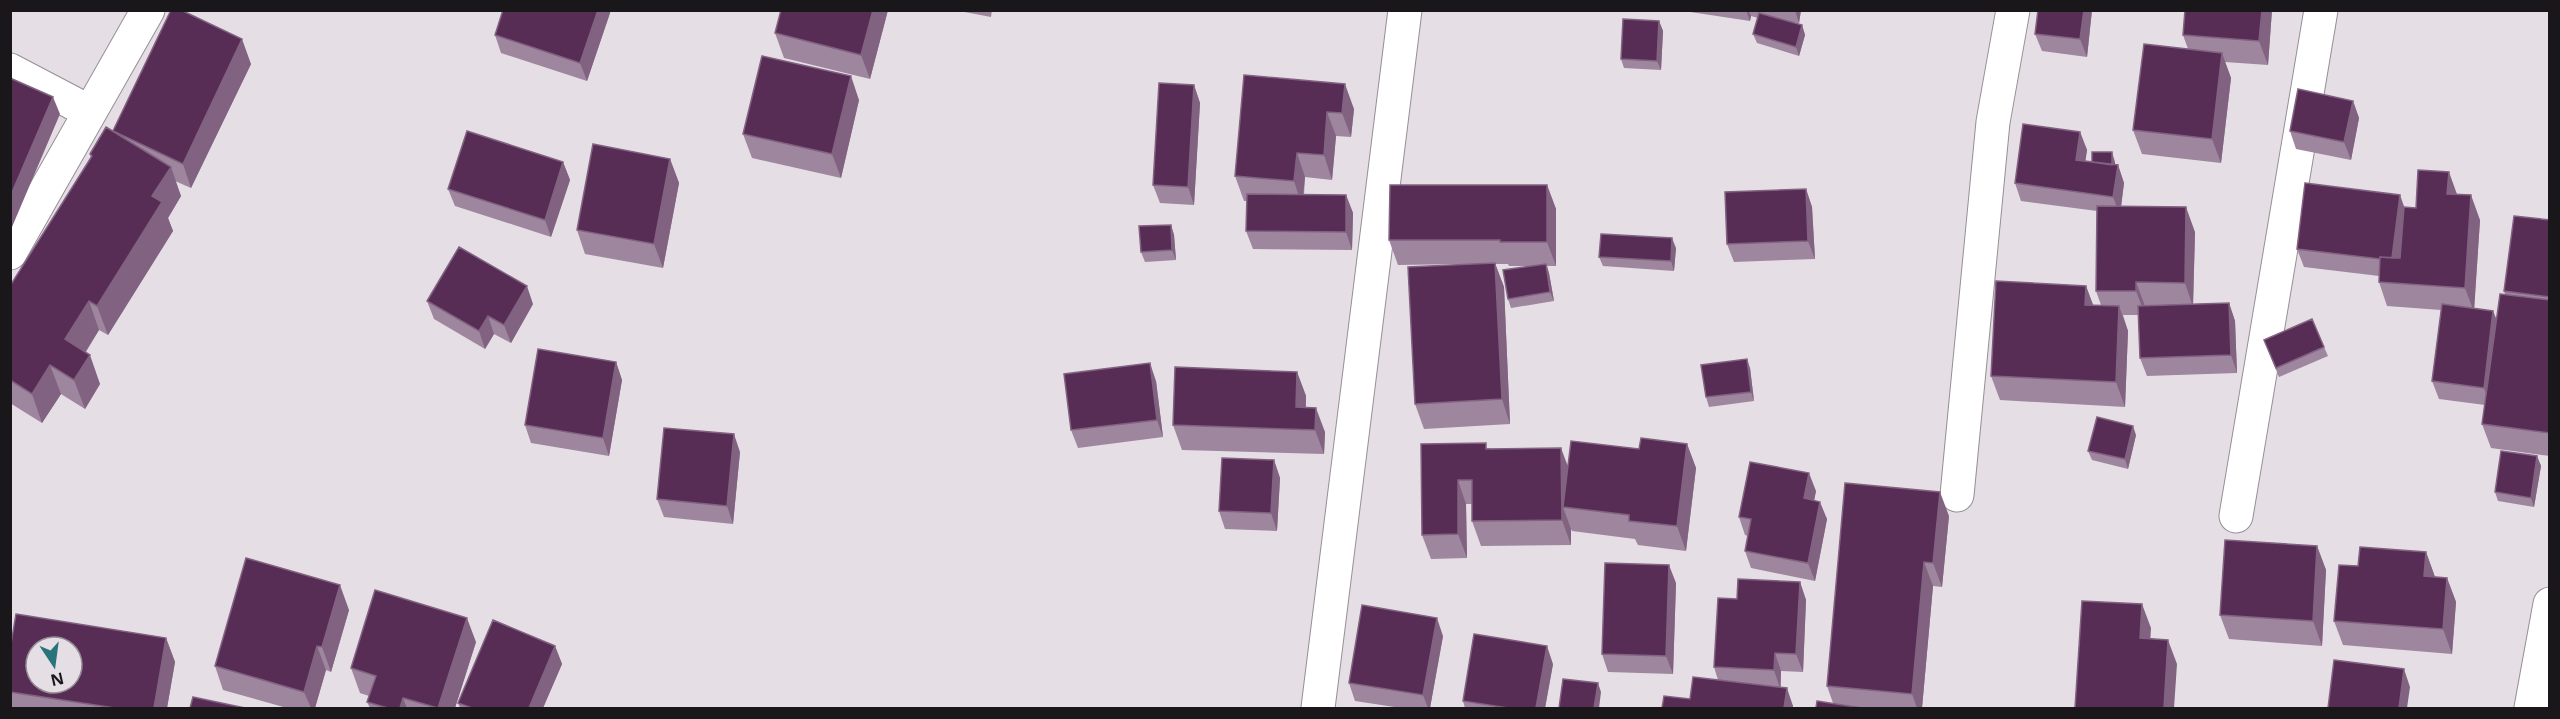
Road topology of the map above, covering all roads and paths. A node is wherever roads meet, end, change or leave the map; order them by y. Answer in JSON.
{"nodes":[{"id":1,"x":148,"y":10,"type":"edge"},
{"id":2,"x":1405,"y":10,"type":"edge"},
{"id":3,"x":2013,"y":10,"type":"edge"},
{"id":4,"x":2321,"y":10,"type":"edge"},
{"id":5,"x":10,"y":70,"type":"edge"},
{"id":6,"x":90,"y":112,"type":"junction"},
{"id":7,"x":10,"y":253,"type":"edge"},
{"id":8,"x":1957,"y":495,"type":"dead end"},
{"id":9,"x":2236,"y":516,"type":"dead end"},
{"id":10,"x":2548,"y":620,"type":"edge"},
{"id":11,"x":1318,"y":708,"type":"edge"},
{"id":12,"x":2531,"y":708,"type":"edge"}],
"edges":[{"from":1,"to":6,"type":"street"},
{"from":2,"to":11,"type":"street"},
{"from":3,"to":8,"type":"street"},
{"from":4,"to":9,"type":"street"},
{"from":5,"to":6,"type":"street"},
{"from":6,"to":7,"type":"street"},
{"from":10,"to":12,"type":"street"}]}
